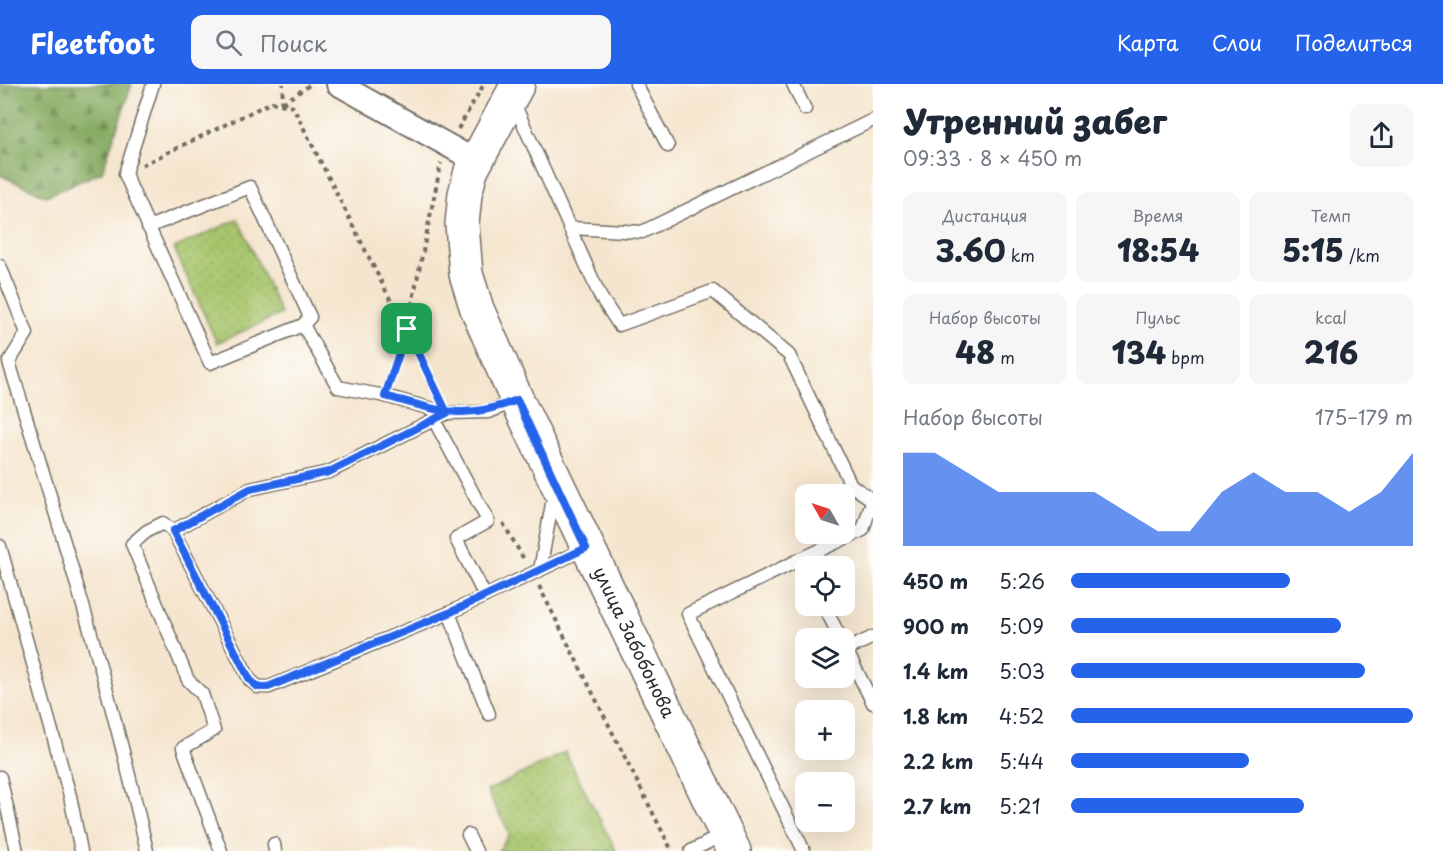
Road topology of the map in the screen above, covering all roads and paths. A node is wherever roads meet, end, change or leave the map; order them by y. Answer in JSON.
{"nodes":[{"id":1,"x":153,"y":84,"type":"edge"},
{"id":2,"x":283,"y":84,"type":"edge"},
{"id":3,"x":311,"y":84,"type":"edge"},
{"id":4,"x":338,"y":84,"type":"edge"},
{"id":5,"x":636,"y":84,"type":"edge"},
{"id":6,"x":793,"y":84,"type":"edge"},
{"id":7,"x":504,"y":88,"type":"edge"},
{"id":8,"x":282,"y":104,"type":"junction"},
{"id":9,"x":805,"y":109,"type":"dead end"},
{"id":10,"x":873,"y":120,"type":"edge"},
{"id":11,"x":457,"y":129,"type":"dead end"},
{"id":12,"x":668,"y":146,"type":"dead end"},
{"id":13,"x":442,"y":160,"type":"dead end"},
{"id":14,"x":476,"y":161,"type":"junction"},
{"id":15,"x":125,"y":174,"type":"junction"},
{"id":16,"x":148,"y":227,"type":"junction"},
{"id":17,"x":571,"y":228,"type":"junction"},
{"id":18,"x":0,"y":266,"type":"edge"},
{"id":19,"x":303,"y":325,"type":"junction"},
{"id":20,"x":407,"y":329,"type":"junction"},
{"id":21,"x":385,"y":396,"type":"junction"},
{"id":22,"x":517,"y":400,"type":"junction"},
{"id":23,"x":447,"y":413,"type":"junction"},
{"id":24,"x":434,"y":420,"type":"junction"},
{"id":25,"x":556,"y":483,"type":"junction"},
{"id":26,"x":872,"y":498,"type":"edge"},
{"id":27,"x":173,"y":531,"type":"junction"},
{"id":28,"x":0,"y":546,"type":"edge"},
{"id":29,"x":586,"y":548,"type":"junction"},
{"id":30,"x":817,"y":556,"type":"edge"},
{"id":31,"x":795,"y":567,"type":"edge"},
{"id":32,"x":536,"y":571,"type":"junction"},
{"id":33,"x":485,"y":596,"type":"junction"},
{"id":34,"x":449,"y":613,"type":"junction"},
{"id":35,"x":873,"y":637,"type":"edge"},
{"id":36,"x":855,"y":642,"type":"edge"},
{"id":37,"x":855,"y":667,"type":"edge"},
{"id":38,"x":873,"y":703,"type":"edge"},
{"id":39,"x":489,"y":714,"type":"dead end"},
{"id":40,"x":0,"y":777,"type":"edge"},
{"id":41,"x":468,"y":835,"type":"dead end"},
{"id":42,"x":730,"y":842,"type":"edge"},
{"id":43,"x":17,"y":851,"type":"edge"},
{"id":44,"x":81,"y":851,"type":"edge"},
{"id":45,"x":147,"y":851,"type":"edge"},
{"id":46,"x":221,"y":851,"type":"edge"},
{"id":47,"x":476,"y":851,"type":"edge"},
{"id":48,"x":672,"y":851,"type":"edge"},
{"id":49,"x":690,"y":851,"type":"edge"},
{"id":50,"x":804,"y":851,"type":"edge"}],
"edges":[{"from":1,"to":15,"type":"lane"},
{"from":2,"to":8,"type":"path"},
{"from":3,"to":8,"type":"path"},
{"from":4,"to":14,"type":"street"},
{"from":5,"to":12,"type":"lane"},
{"from":6,"to":9,"type":"lane"},
{"from":7,"to":11,"type":"path"},
{"from":7,"to":14,"type":"street","name":"улица Забобонова"},
{"from":7,"to":17,"type":"lane"},
{"from":8,"to":15,"type":"path"},
{"from":8,"to":20,"type":"path"},
{"from":10,"to":17,"type":"lane"},
{"from":13,"to":20,"type":"path"},
{"from":14,"to":22,"type":"street","name":"улица Забобонова"},
{"from":15,"to":16,"type":"lane"},
{"from":16,"to":19,"type":"lane"},
{"from":16,"to":19,"type":"lane"},
{"from":17,"to":26,"type":"lane"},
{"from":18,"to":45,"type":"lane"},
{"from":19,"to":21,"type":"lane"},
{"from":20,"to":21,"type":"path"},
{"from":20,"to":23,"type":"path"},
{"from":21,"to":23,"type":"lane"},
{"from":22,"to":23,"type":"lane"},
{"from":22,"to":25,"type":"street","name":"улица Забобонова"},
{"from":23,"to":24,"type":"lane"},
{"from":24,"to":27,"type":"lane"},
{"from":24,"to":33,"type":"lane"},
{"from":25,"to":29,"type":"street","name":"улица Забобонова"},
{"from":25,"to":32,"type":"lane"},
{"from":26,"to":30,"type":"lane"},
{"from":27,"to":34,"type":"lane"},
{"from":27,"to":46,"type":"lane"},
{"from":28,"to":44,"type":"lane"},
{"from":29,"to":32,"type":"lane"},
{"from":29,"to":42,"type":"street","name":"улица Забобонова"},
{"from":31,"to":50,"type":"lane"},
{"from":32,"to":33,"type":"lane"},
{"from":32,"to":48,"type":"path"},
{"from":33,"to":34,"type":"lane"},
{"from":34,"to":39,"type":"lane"},
{"from":35,"to":36,"type":"lane"},
{"from":37,"to":38,"type":"lane"},
{"from":40,"to":43,"type":"lane"},
{"from":41,"to":47,"type":"lane"},
{"from":42,"to":49,"type":"lane"}]}
